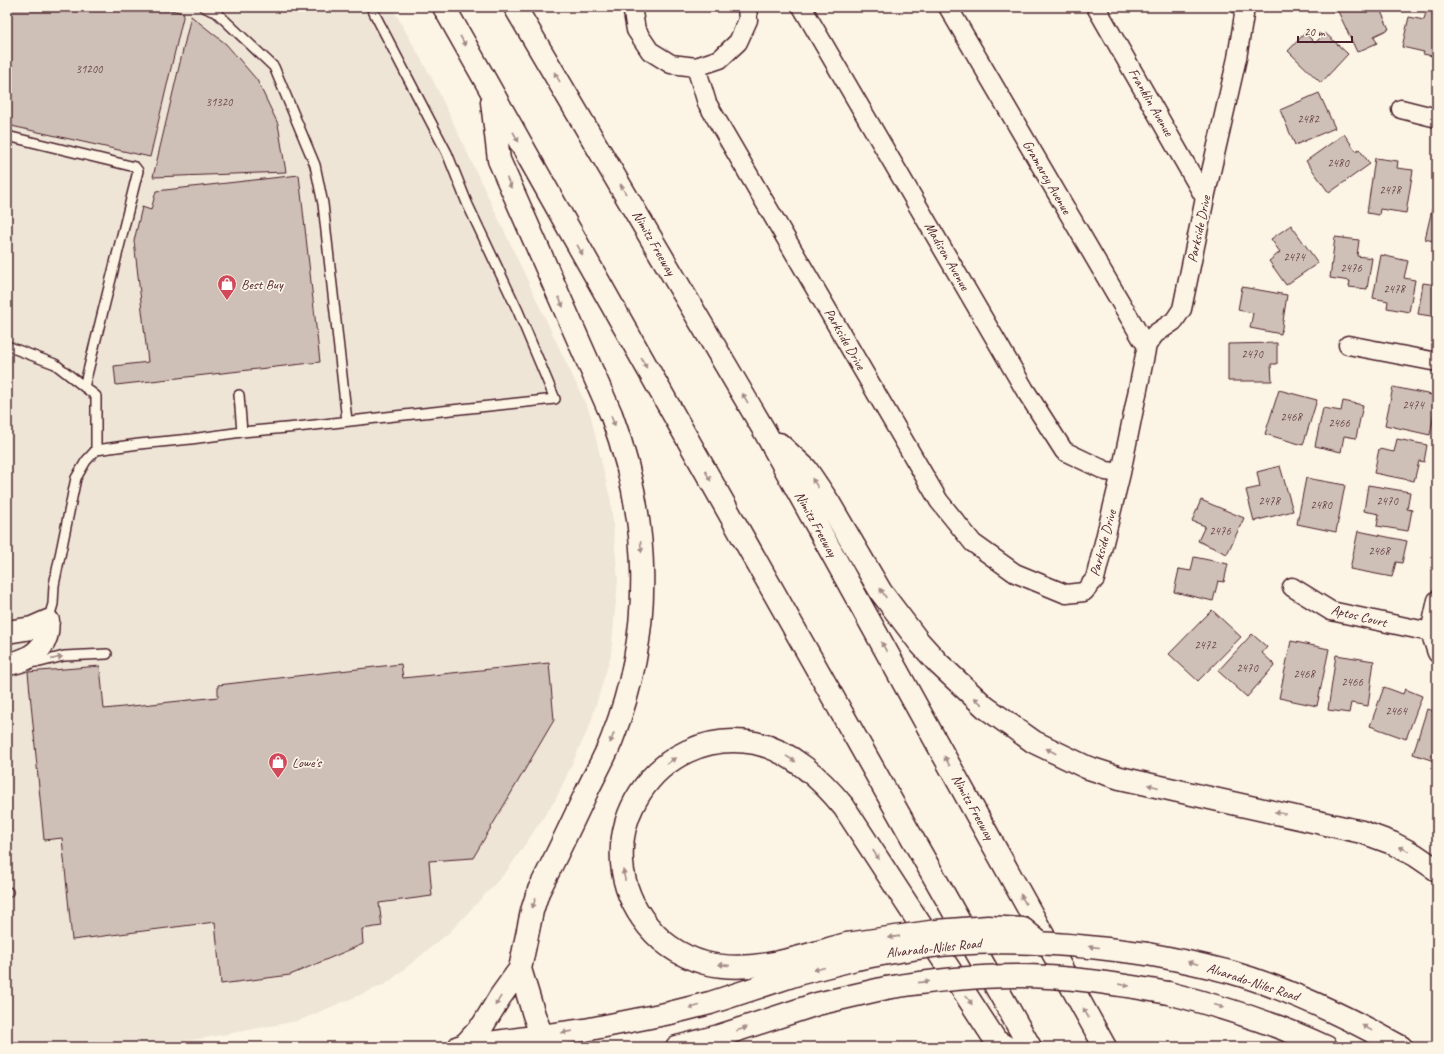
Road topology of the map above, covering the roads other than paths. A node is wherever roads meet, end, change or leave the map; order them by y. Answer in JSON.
{"nodes":[{"id":1,"x":204,"y":7,"type":"edge"},
{"id":2,"x":371,"y":7,"type":"edge"},
{"id":3,"x":444,"y":7,"type":"edge"},
{"id":4,"x":515,"y":7,"type":"edge"},
{"id":5,"x":632,"y":7,"type":"edge"},
{"id":6,"x":747,"y":7,"type":"edge"},
{"id":7,"x":802,"y":7,"type":"edge"},
{"id":8,"x":948,"y":7,"type":"edge"},
{"id":9,"x":1096,"y":7,"type":"edge"},
{"id":10,"x":1242,"y":7,"type":"edge"},
{"id":11,"x":696,"y":67,"type":"junction"},
{"id":12,"x":490,"y":90,"type":"junction"},
{"id":13,"x":1401,"y":109,"type":"dead end"},
{"id":14,"x":1437,"y":118,"type":"edge"},
{"id":15,"x":7,"y":136,"type":"edge"},
{"id":16,"x":1205,"y":198,"type":"junction"},
{"id":17,"x":1147,"y":345,"type":"junction"},
{"id":18,"x":1348,"y":345,"type":"dead end"},
{"id":19,"x":7,"y":346,"type":"edge"},
{"id":20,"x":1437,"y":362,"type":"edge"},
{"id":21,"x":84,"y":387,"type":"junction"},
{"id":22,"x":239,"y":395,"type":"dead end"},
{"id":23,"x":347,"y":421,"type":"junction"},
{"id":24,"x":242,"y":432,"type":"junction"},
{"id":25,"x":765,"y":432,"type":"junction"},
{"id":26,"x":96,"y":450,"type":"junction"},
{"id":27,"x":1121,"y":473,"type":"junction"},
{"id":28,"x":1292,"y":587,"type":"dead end"},
{"id":29,"x":1437,"y":600,"type":"edge"},
{"id":30,"x":48,"y":621,"type":"junction"},
{"id":31,"x":7,"y":632,"type":"edge"},
{"id":32,"x":1430,"y":632,"type":"junction"},
{"id":33,"x":1437,"y":653,"type":"edge"},
{"id":34,"x":107,"y":654,"type":"dead end"},
{"id":35,"x":13,"y":663,"type":"edge"},
{"id":36,"x":1437,"y":870,"type":"edge"},
{"id":37,"x":852,"y":952,"type":"junction"},
{"id":38,"x":520,"y":969,"type":"junction"},
{"id":39,"x":548,"y":1042,"type":"edge"},
{"id":40,"x":459,"y":1047,"type":"edge"},
{"id":41,"x":463,"y":1047,"type":"edge"},
{"id":42,"x":678,"y":1047,"type":"edge"},
{"id":43,"x":1006,"y":1047,"type":"edge"},
{"id":44,"x":1030,"y":1047,"type":"edge"},
{"id":45,"x":1105,"y":1047,"type":"edge"},
{"id":46,"x":1326,"y":1047,"type":"edge"},
{"id":47,"x":1401,"y":1047,"type":"edge"}],
"edges":[{"from":1,"to":23,"type":"lane"},
{"from":2,"to":23,"type":"lane"},
{"from":3,"to":12,"type":"main road","one_way":true},
{"from":25,"to":4,"type":"main road","name":"Nimitz Freeway","one_way":true},
{"from":5,"to":11,"type":"street"},
{"from":6,"to":11,"type":"street"},
{"from":7,"to":27,"type":"street","name":"Madison Avenue"},
{"from":8,"to":17,"type":"street","name":"Gramarcy Avenue"},
{"from":9,"to":16,"type":"street","name":"Franklin Avenue"},
{"from":10,"to":16,"type":"street","name":"Parkside Drive"},
{"from":11,"to":27,"type":"street","name":"Parkside Drive"},
{"from":12,"to":38,"type":"main road","one_way":true},
{"from":12,"to":44,"type":"main road","one_way":true},
{"from":13,"to":14,"type":"street"},
{"from":15,"to":21,"type":"lane"},
{"from":16,"to":17,"type":"street","name":"Parkside Drive"},
{"from":17,"to":27,"type":"street","name":"Parkside Drive"},
{"from":18,"to":20,"type":"street"},
{"from":19,"to":21,"type":"lane"},
{"from":21,"to":26,"type":"lane"},
{"from":22,"to":24,"type":"lane"},
{"from":23,"to":24,"type":"lane"},
{"from":24,"to":26,"type":"lane"},
{"from":36,"to":25,"type":"main road","one_way":true},
{"from":45,"to":25,"type":"main road","name":"Nimitz Freeway","one_way":true},
{"from":26,"to":30,"type":"lane"},
{"from":28,"to":32,"type":"street","name":"Aptos Court"},
{"from":29,"to":32,"type":"street"},
{"from":30,"to":31,"type":"main road"},
{"from":30,"to":35,"type":"main road"},
{"from":32,"to":33,"type":"street"},
{"from":35,"to":34,"type":"lane","one_way":true},
{"from":37,"to":39,"type":"main road","one_way":true},
{"from":37,"to":43,"type":"main road","one_way":true},
{"from":47,"to":37,"type":"main road","name":"Alvarado-Niles Road","one_way":true,"bridge":true},
{"from":38,"to":39,"type":"main road"},
{"from":38,"to":41,"type":"main road","one_way":true},
{"from":39,"to":41,"type":"main road"},
{"from":40,"to":41,"type":"main road"},
{"from":42,"to":46,"type":"main road","one_way":true,"bridge":true}]}
